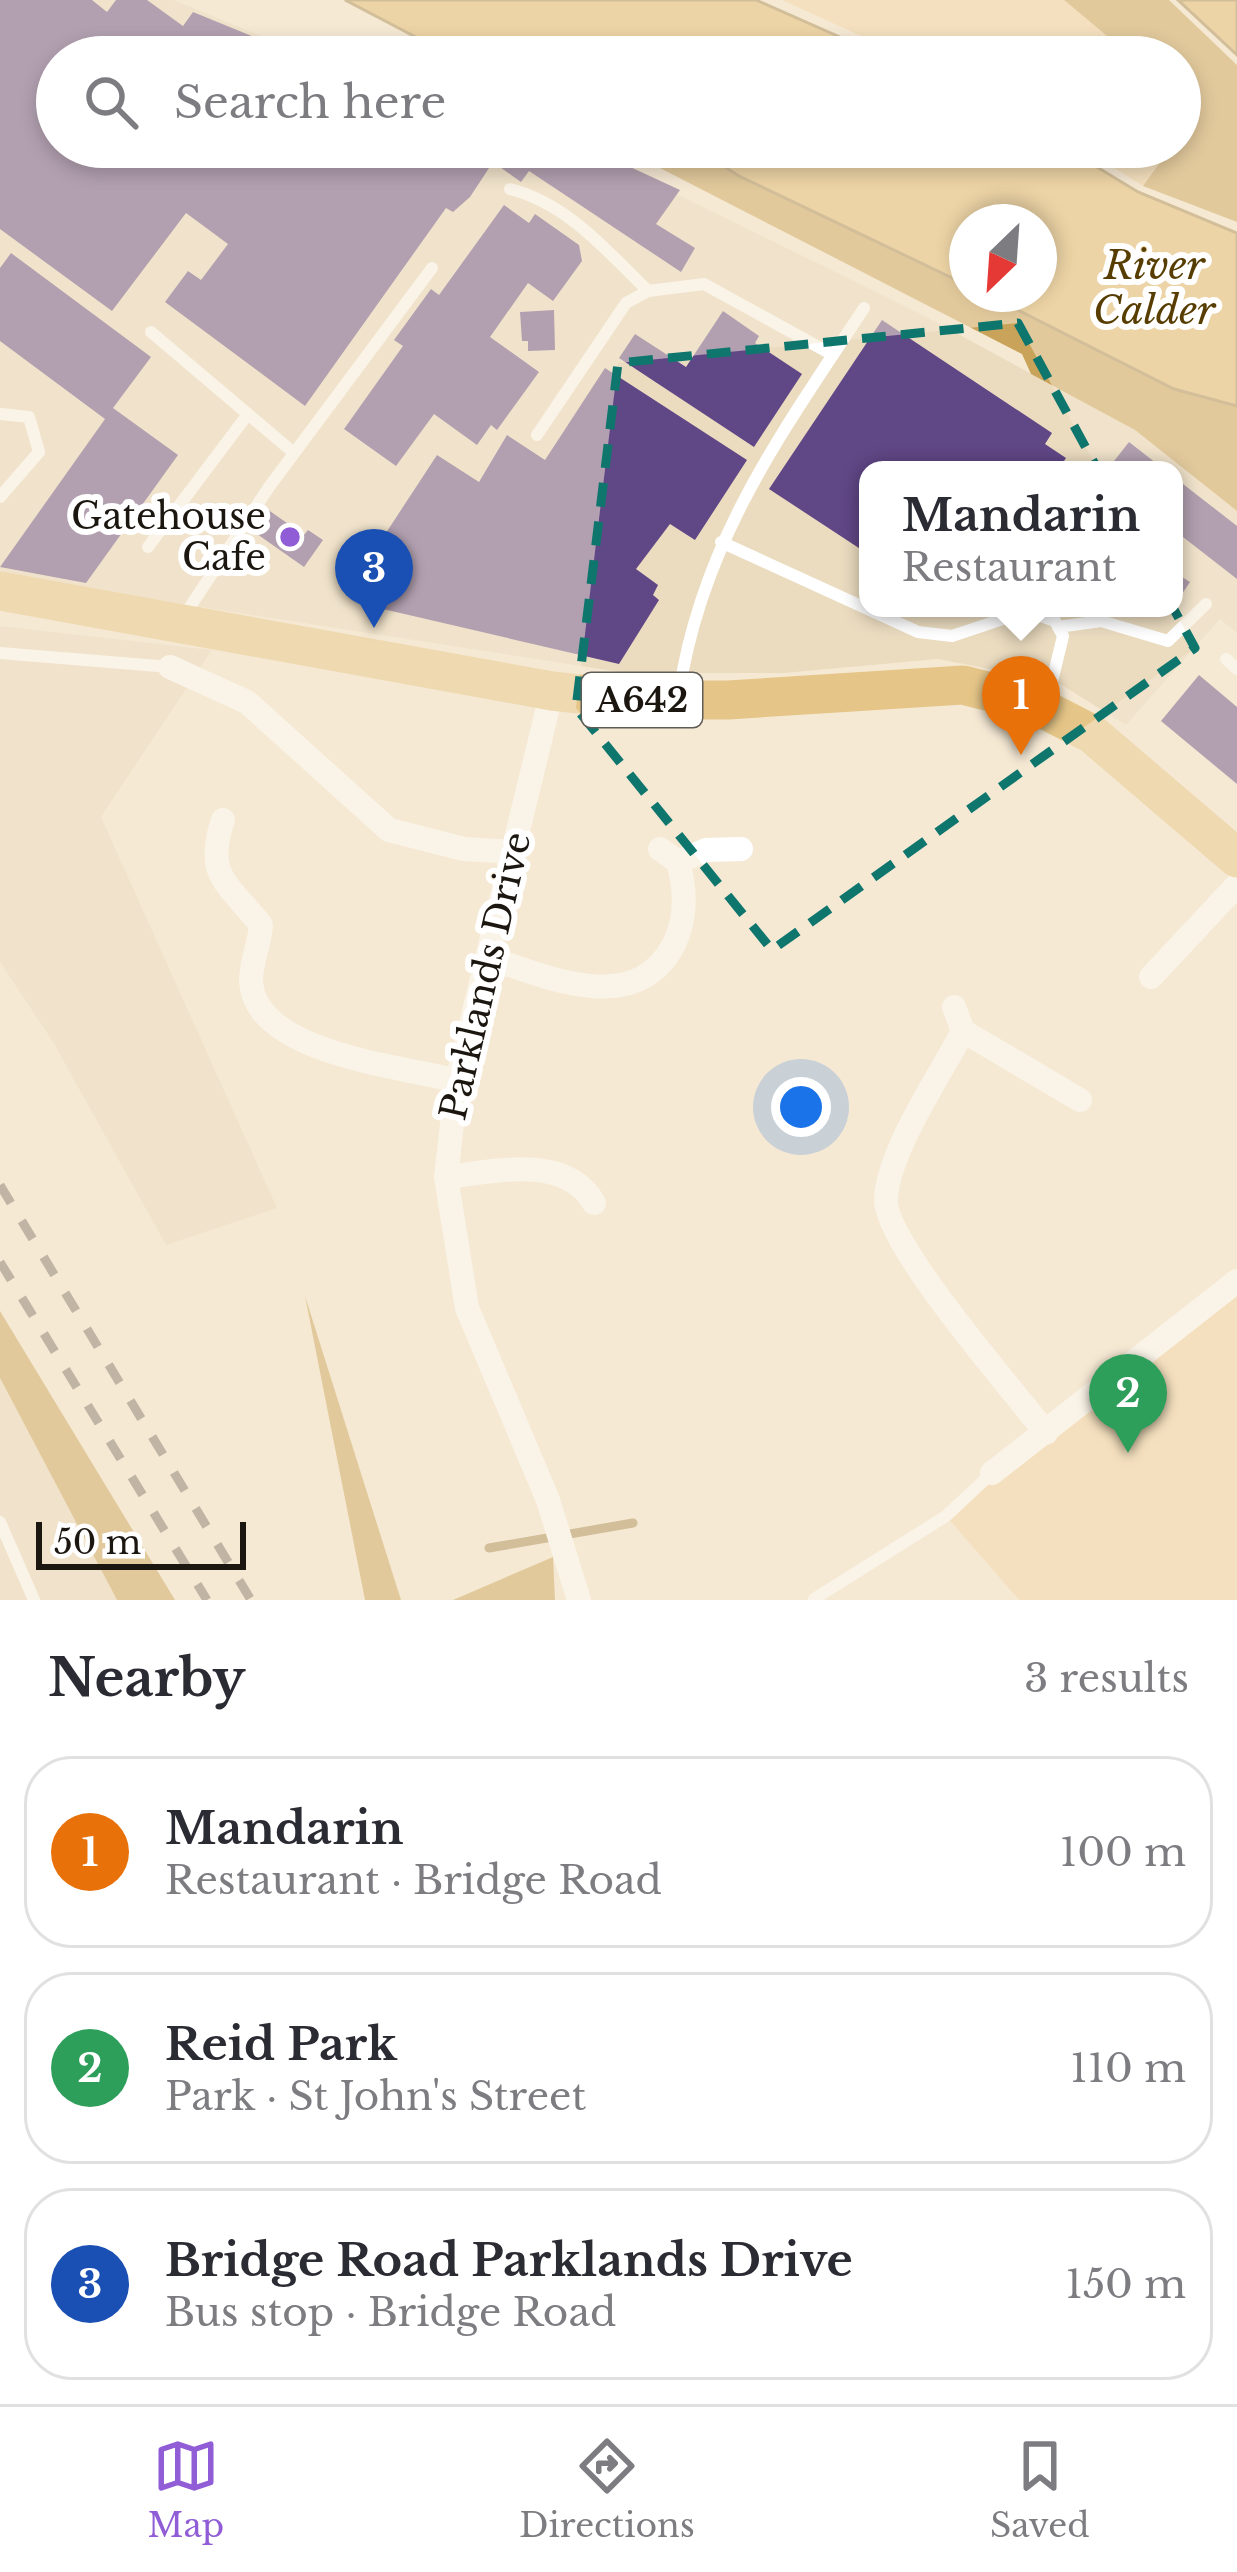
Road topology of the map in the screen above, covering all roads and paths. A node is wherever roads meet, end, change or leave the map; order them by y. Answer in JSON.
{"nodes":[{"id":1,"x":510,"y":189,"type":"dead end"},
{"id":2,"x":432,"y":268,"type":"dead end"},
{"id":3,"x":648,"y":291,"type":"junction"},
{"id":4,"x":864,"y":308,"type":"dead end"},
{"id":5,"x":152,"y":332,"type":"dead end"},
{"id":6,"x":833,"y":355,"type":"junction"},
{"id":7,"x":0,"y":414,"type":"edge"},
{"id":8,"x":248,"y":414,"type":"junction"},
{"id":9,"x":537,"y":435,"type":"dead end"},
{"id":10,"x":294,"y":453,"type":"junction"},
{"id":11,"x":0,"y":497,"type":"edge"},
{"id":12,"x":722,"y":542,"type":"junction"},
{"id":13,"x":148,"y":547,"type":"dead end"},
{"id":14,"x":0,"y":591,"type":"edge"},
{"id":15,"x":1206,"y":604,"type":"dead end"},
{"id":16,"x":859,"y":605,"type":"edge"},
{"id":17,"x":885,"y":617,"type":"edge"},
{"id":18,"x":1009,"y":617,"type":"edge"},
{"id":19,"x":1044,"y":617,"type":"edge"},
{"id":20,"x":181,"y":621,"type":"junction"},
{"id":21,"x":1058,"y":627,"type":"junction"},
{"id":22,"x":0,"y":653,"type":"edge"},
{"id":23,"x":170,"y":667,"type":"joint"},
{"id":24,"x":552,"y":691,"type":"junction"},
{"id":25,"x":678,"y":700,"type":"junction"},
{"id":26,"x":1046,"y":710,"type":"junction"},
{"id":27,"x":223,"y":820,"type":"dead end"},
{"id":28,"x":741,"y":849,"type":"dead end"},
{"id":29,"x":513,"y":852,"type":"junction"},
{"id":30,"x":1237,"y":858,"type":"edge"},
{"id":31,"x":1237,"y":885,"type":"edge"},
{"id":32,"x":487,"y":957,"type":"junction"},
{"id":33,"x":1151,"y":977,"type":"dead end"},
{"id":34,"x":457,"y":1081,"type":"junction"},
{"id":35,"x":1080,"y":1100,"type":"dead end"},
{"id":36,"x":446,"y":1177,"type":"junction"},
{"id":37,"x":594,"y":1203,"type":"dead end"},
{"id":38,"x":1237,"y":1281,"type":"edge"},
{"id":39,"x":1046,"y":1433,"type":"junction"},
{"id":40,"x":992,"y":1473,"type":"joint"},
{"id":41,"x":0,"y":1522,"type":"edge"},
{"id":42,"x":814,"y":1599,"type":"edge"},
{"id":43,"x":34,"y":1600,"type":"edge"},
{"id":44,"x":579,"y":1600,"type":"edge"}],
"edges":[{"from":1,"to":3,"type":"lane"},
{"from":2,"to":10,"type":"lane"},
{"from":3,"to":6,"type":"lane"},
{"from":3,"to":9,"type":"lane"},
{"from":4,"to":6,"type":"lane"},
{"from":5,"to":8,"type":"lane"},
{"from":6,"to":12,"type":"lane"},
{"from":7,"to":11,"type":"lane"},
{"from":8,"to":10,"type":"lane"},
{"from":8,"to":13,"type":"lane"},
{"from":10,"to":20,"type":"lane"},
{"from":12,"to":16,"type":"lane"},
{"from":12,"to":25,"type":"lane"},
{"from":14,"to":20,"type":"highway","number":"A642"},
{"from":15,"to":21,"type":"lane"},
{"from":17,"to":18,"type":"lane"},
{"from":19,"to":21,"type":"lane"},
{"from":20,"to":24,"type":"highway","number":"A642"},
{"from":21,"to":26,"type":"lane"},
{"from":22,"to":23,"type":"lane"},
{"from":23,"to":29,"type":"street"},
{"from":24,"to":25,"type":"highway","number":"A642"},
{"from":24,"to":29,"type":"street","name":"Parklands Drive"},
{"from":25,"to":26,"type":"highway","number":"A642"},
{"from":26,"to":30,"type":"highway","number":"A642"},
{"from":27,"to":34,"type":"street"},
{"from":28,"to":32,"type":"street"},
{"from":29,"to":32,"type":"street","name":"Parklands Drive"},
{"from":31,"to":33,"type":"street"},
{"from":32,"to":34,"type":"street","name":"Parklands Drive"},
{"from":34,"to":36,"type":"street","name":"Parklands Drive"},
{"from":35,"to":39,"type":"street"},
{"from":36,"to":37,"type":"street"},
{"from":36,"to":44,"type":"street","name":"Parklands Drive"},
{"from":38,"to":39,"type":"street"},
{"from":39,"to":40,"type":"street"},
{"from":40,"to":42,"type":"lane"},
{"from":41,"to":43,"type":"lane"}]}
